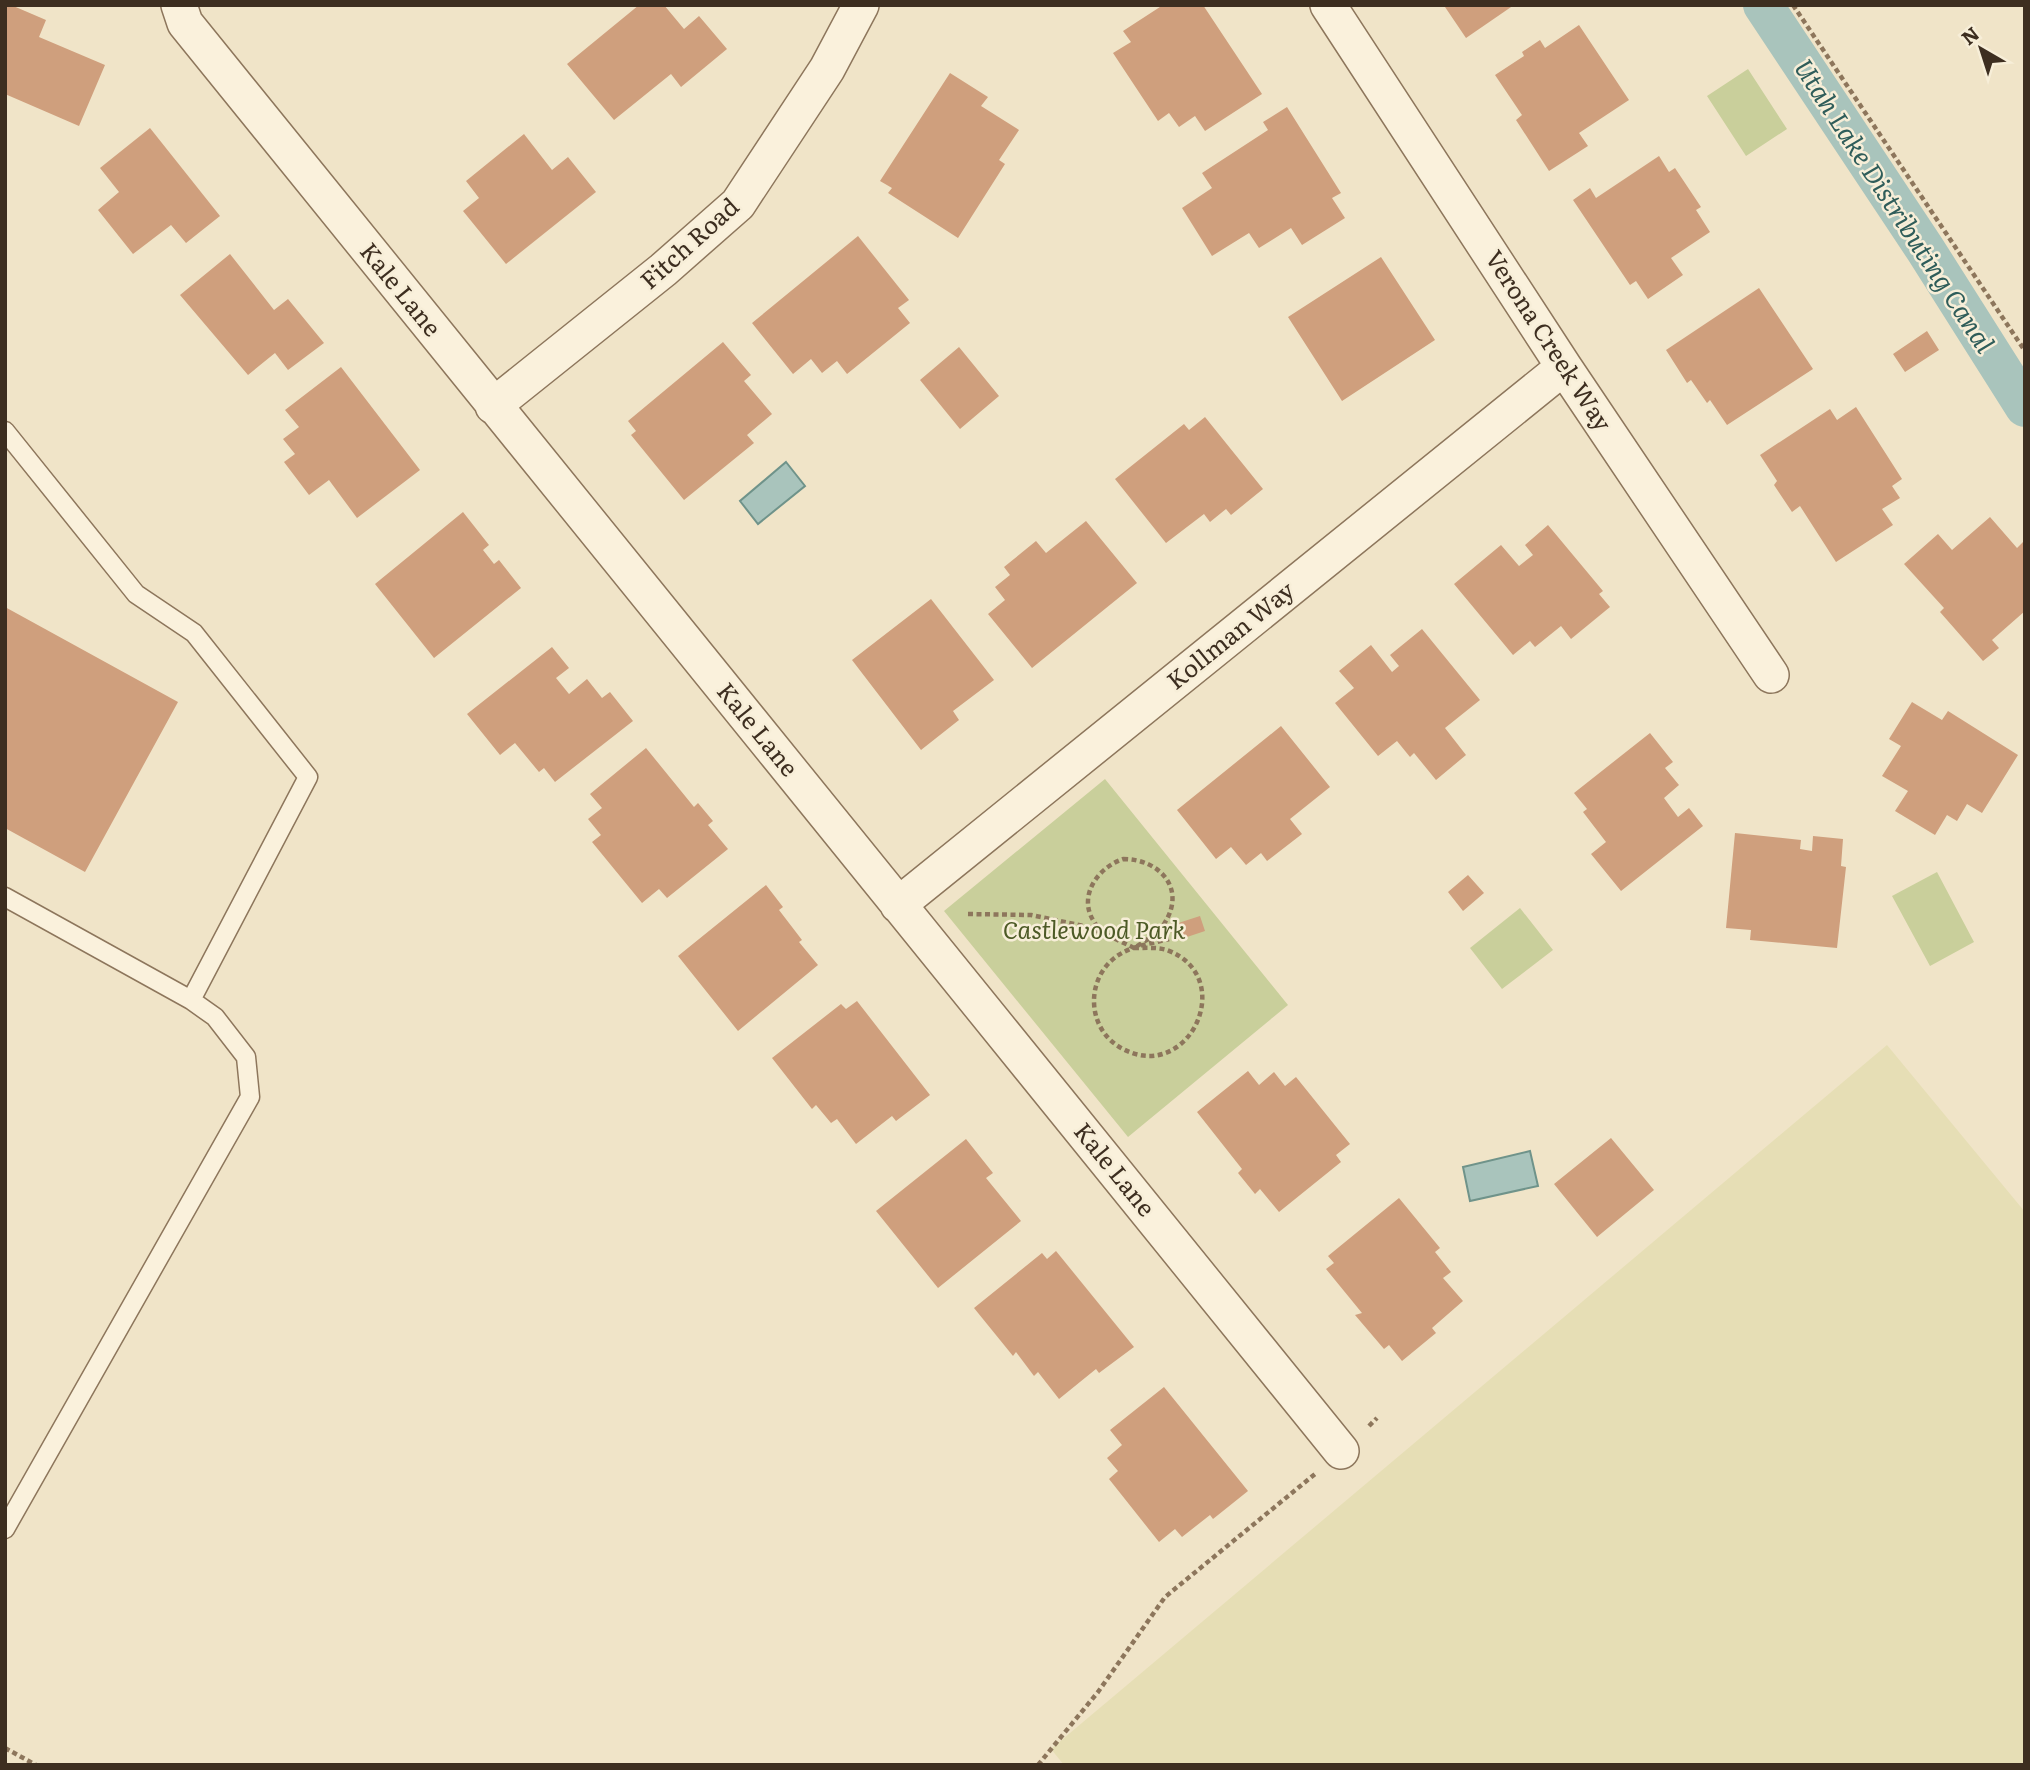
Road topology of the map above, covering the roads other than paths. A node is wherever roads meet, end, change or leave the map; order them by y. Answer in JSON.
{"nodes":[{"id":1,"x":179,"y":5,"type":"edge"},
{"id":2,"x":861,"y":5,"type":"edge"},
{"id":3,"x":1328,"y":5,"type":"edge"},
{"id":4,"x":1564,"y":367,"type":"junction"},
{"id":5,"x":494,"y":406,"type":"junction"},
{"id":6,"x":5,"y":431,"type":"edge"},
{"id":7,"x":1771,"y":675,"type":"dead end"},
{"id":8,"x":5,"y":897,"type":"edge"},
{"id":9,"x":898,"y":905,"type":"junction"},
{"id":10,"x":191,"y":1000,"type":"junction"},
{"id":11,"x":1341,"y":1451,"type":"road end"},
{"id":12,"x":5,"y":1529,"type":"edge"}],
"edges":[{"from":1,"to":5,"type":"street","name":"Kale Lane"},
{"from":2,"to":5,"type":"street","name":"Fitch Road"},
{"from":3,"to":4,"type":"street","name":"Verona Creek Way"},
{"from":4,"to":7,"type":"street","name":"Verona Creek Way"},
{"from":4,"to":9,"type":"street","name":"Kollman Way"},
{"from":5,"to":9,"type":"street","name":"Kale Lane"},
{"from":6,"to":10,"type":"lane"},
{"from":8,"to":10,"type":"lane"},
{"from":9,"to":11,"type":"street","name":"Kale Lane"},
{"from":10,"to":12,"type":"lane"}]}
